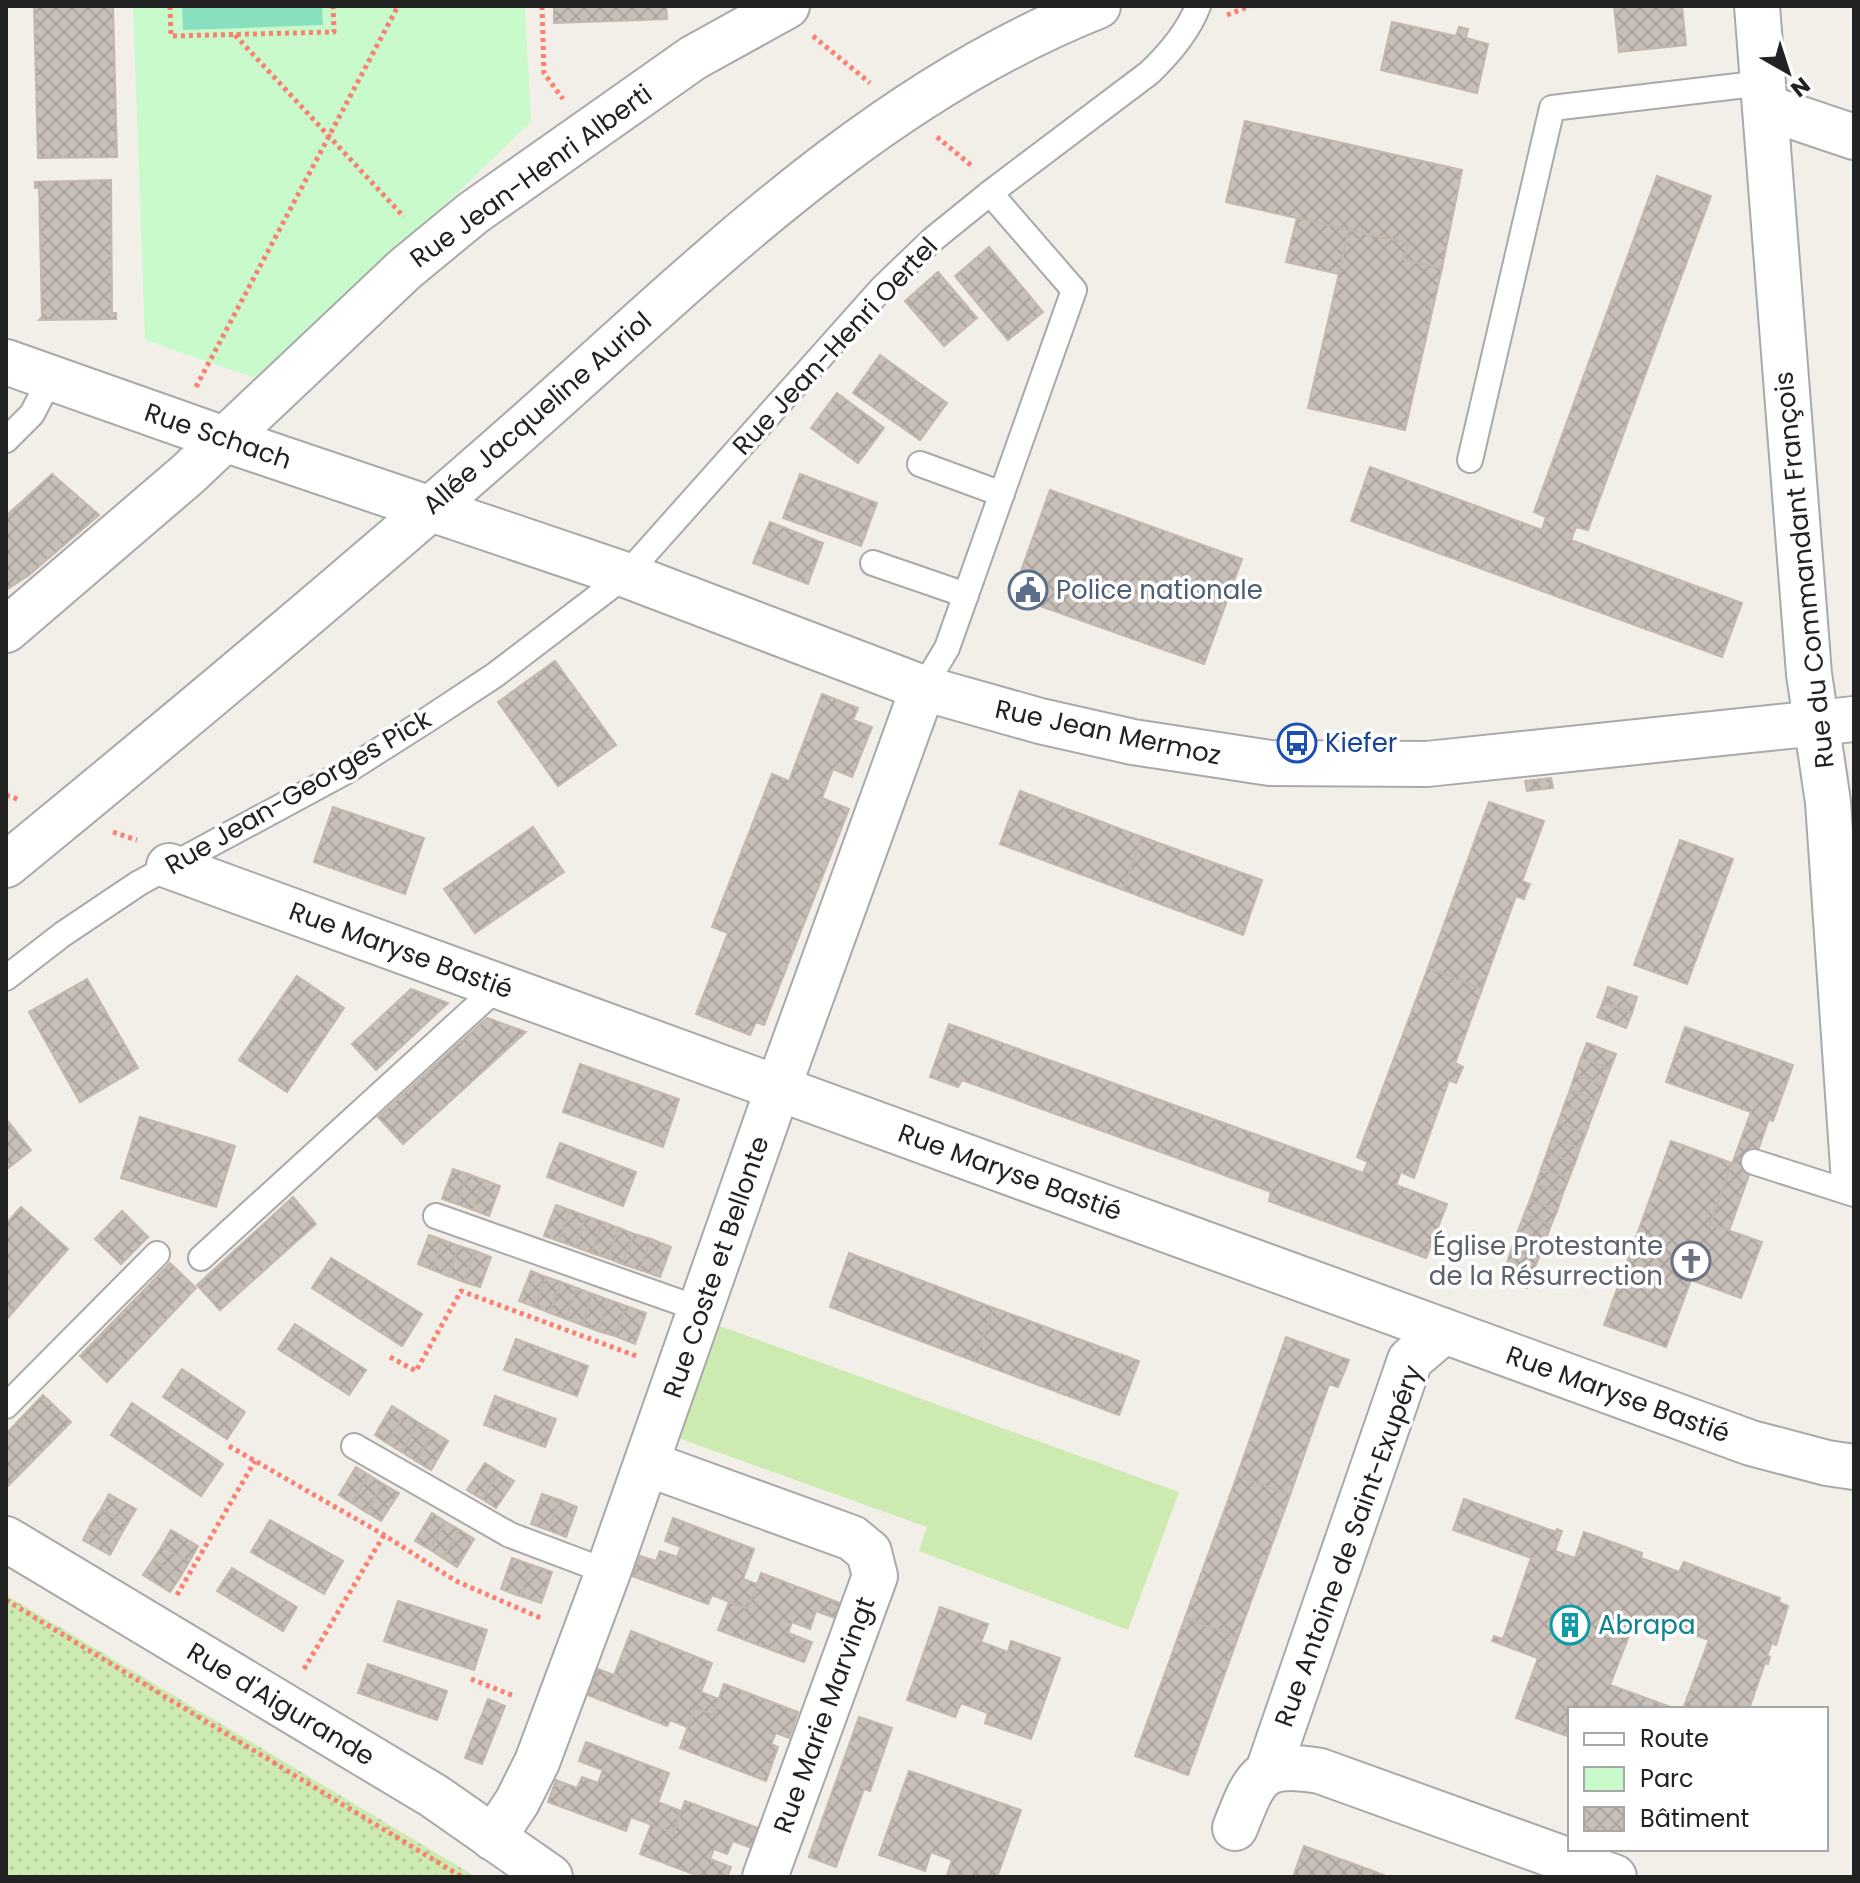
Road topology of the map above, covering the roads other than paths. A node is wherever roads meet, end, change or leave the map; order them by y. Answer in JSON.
{"nodes":[{"id":1,"x":787,"y":6,"type":"edge"},
{"id":2,"x":1098,"y":6,"type":"edge"},
{"id":3,"x":1198,"y":6,"type":"edge"},
{"id":4,"x":1757,"y":6,"type":"edge"},
{"id":5,"x":733,"y":19,"type":"edge"},
{"id":6,"x":1764,"y":95,"type":"junction"},
{"id":7,"x":1854,"y":137,"type":"edge"},
{"id":8,"x":990,"y":193,"type":"junction"},
{"id":9,"x":6,"y":362,"type":"edge"},
{"id":10,"x":50,"y":379,"type":"junction"},
{"id":11,"x":224,"y":439,"type":"junction"},
{"id":12,"x":6,"y":440,"type":"edge"},
{"id":13,"x":1470,"y":460,"type":"dead end"},
{"id":14,"x":920,"y":464,"type":"dead end"},
{"id":15,"x":1002,"y":494,"type":"junction"},
{"id":16,"x":431,"y":508,"type":"junction"},
{"id":17,"x":873,"y":563,"type":"dead end"},
{"id":18,"x":626,"y":575,"type":"junction"},
{"id":19,"x":966,"y":595,"type":"junction"},
{"id":20,"x":6,"y":630,"type":"edge"},
{"id":21,"x":923,"y":688,"type":"junction"},
{"id":22,"x":1836,"y":721,"type":"edge"},
{"id":23,"x":6,"y":865,"type":"edge"},
{"id":24,"x":169,"y":866,"type":"junction"},
{"id":25,"x":6,"y":978,"type":"edge"},
{"id":26,"x":499,"y":986,"type":"junction"},
{"id":27,"x":778,"y":1088,"type":"junction"},
{"id":28,"x":1754,"y":1162,"type":"dead end"},
{"id":29,"x":1854,"y":1182,"type":"edge"},
{"id":30,"x":1854,"y":1194,"type":"edge"},
{"id":31,"x":436,"y":1216,"type":"dead end"},
{"id":32,"x":157,"y":1254,"type":"dead end"},
{"id":33,"x":201,"y":1258,"type":"dead end"},
{"id":34,"x":702,"y":1310,"type":"junction"},
{"id":35,"x":1444,"y":1331,"type":"junction"},
{"id":36,"x":6,"y":1406,"type":"edge"},
{"id":37,"x":354,"y":1446,"type":"dead end"},
{"id":38,"x":648,"y":1464,"type":"junction"},
{"id":39,"x":1854,"y":1467,"type":"edge"},
{"id":40,"x":6,"y":1539,"type":"edge"},
{"id":41,"x":608,"y":1572,"type":"junction"},
{"id":42,"x":1268,"y":1771,"type":"junction"},
{"id":43,"x":1235,"y":1828,"type":"dead end"},
{"id":44,"x":493,"y":1838,"type":"junction"},
{"id":45,"x":550,"y":1877,"type":"edge"},
{"id":46,"x":765,"y":1877,"type":"edge"},
{"id":47,"x":1614,"y":1877,"type":"edge"}],
"edges":[{"from":1,"to":5,"type":"street","name":"Rue Jean-Henri Alberti"},
{"from":2,"to":16,"type":"street","name":"Allée Jacqueline Auriol"},
{"from":3,"to":8,"type":"lane","name":"Rue Jean-Henri Oertel"},
{"from":4,"to":6,"type":"street","name":"Rue du Commandant François"},
{"from":5,"to":11,"type":"street","name":"Rue Jean-Henri Alberti"},
{"from":6,"to":7,"type":"street"},
{"from":6,"to":13,"type":"lane"},
{"from":6,"to":22,"type":"street","name":"Rue du Commandant François"},
{"from":8,"to":15,"type":"lane"},
{"from":8,"to":18,"type":"lane","name":"Rue Jean-Henri Oertel"},
{"from":9,"to":10,"type":"street","name":"Rue Schach"},
{"from":10,"to":11,"type":"street","name":"Rue Schach"},
{"from":10,"to":12,"type":"lane"},
{"from":11,"to":16,"type":"street","name":"Rue Schach"},
{"from":11,"to":20,"type":"street","name":"Rue Jean-Henri Alberti"},
{"from":14,"to":15,"type":"lane"},
{"from":15,"to":19,"type":"lane"},
{"from":16,"to":18,"type":"street","name":"Rue Jean Mermoz"},
{"from":16,"to":23,"type":"street","name":"Allée Jacqueline Auriol"},
{"from":17,"to":19,"type":"lane"},
{"from":18,"to":21,"type":"street","name":"Rue Jean Mermoz"},
{"from":18,"to":24,"type":"lane","name":"Rue Jean-Georges Pick"},
{"from":19,"to":21,"type":"lane"},
{"from":21,"to":22,"type":"street","name":"Rue Jean Mermoz"},
{"from":21,"to":27,"type":"street","name":"Rue Coste et Bellonte"},
{"from":22,"to":29,"type":"street","name":"Rue du Commandant François"},
{"from":24,"to":25,"type":"lane","name":"Rue Jean-Georges Pick"},
{"from":24,"to":26,"type":"street","name":"Rue Maryse Bastié"},
{"from":26,"to":27,"type":"street","name":"Rue Maryse Bastié"},
{"from":26,"to":33,"type":"lane"},
{"from":27,"to":34,"type":"street","name":"Rue Coste et Bellonte"},
{"from":27,"to":35,"type":"street","name":"Rue Maryse Bastié"},
{"from":28,"to":30,"type":"lane"},
{"from":31,"to":34,"type":"lane"},
{"from":32,"to":36,"type":"lane"},
{"from":34,"to":38,"type":"street","name":"Rue Coste et Bellonte"},
{"from":35,"to":39,"type":"street","name":"Rue Maryse Bastié"},
{"from":35,"to":42,"type":"street","name":"Rue Antoine de Saint-Exupéry"},
{"from":37,"to":41,"type":"lane"},
{"from":38,"to":41,"type":"street","name":"Rue Coste et Bellonte"},
{"from":38,"to":46,"type":"street","name":"Rue Marie Marvingt"},
{"from":40,"to":44,"type":"street","name":"Rue d'Aigurande"},
{"from":41,"to":44,"type":"street","name":"Rue Coste et Bellonte"},
{"from":42,"to":43,"type":"street","name":"Rue Antoine de Saint-Exupéry"},
{"from":42,"to":47,"type":"street","name":"Rue Antoine de Saint-Exupéry"},
{"from":44,"to":45,"type":"street","name":"Rue d'Aigurande"}]}
